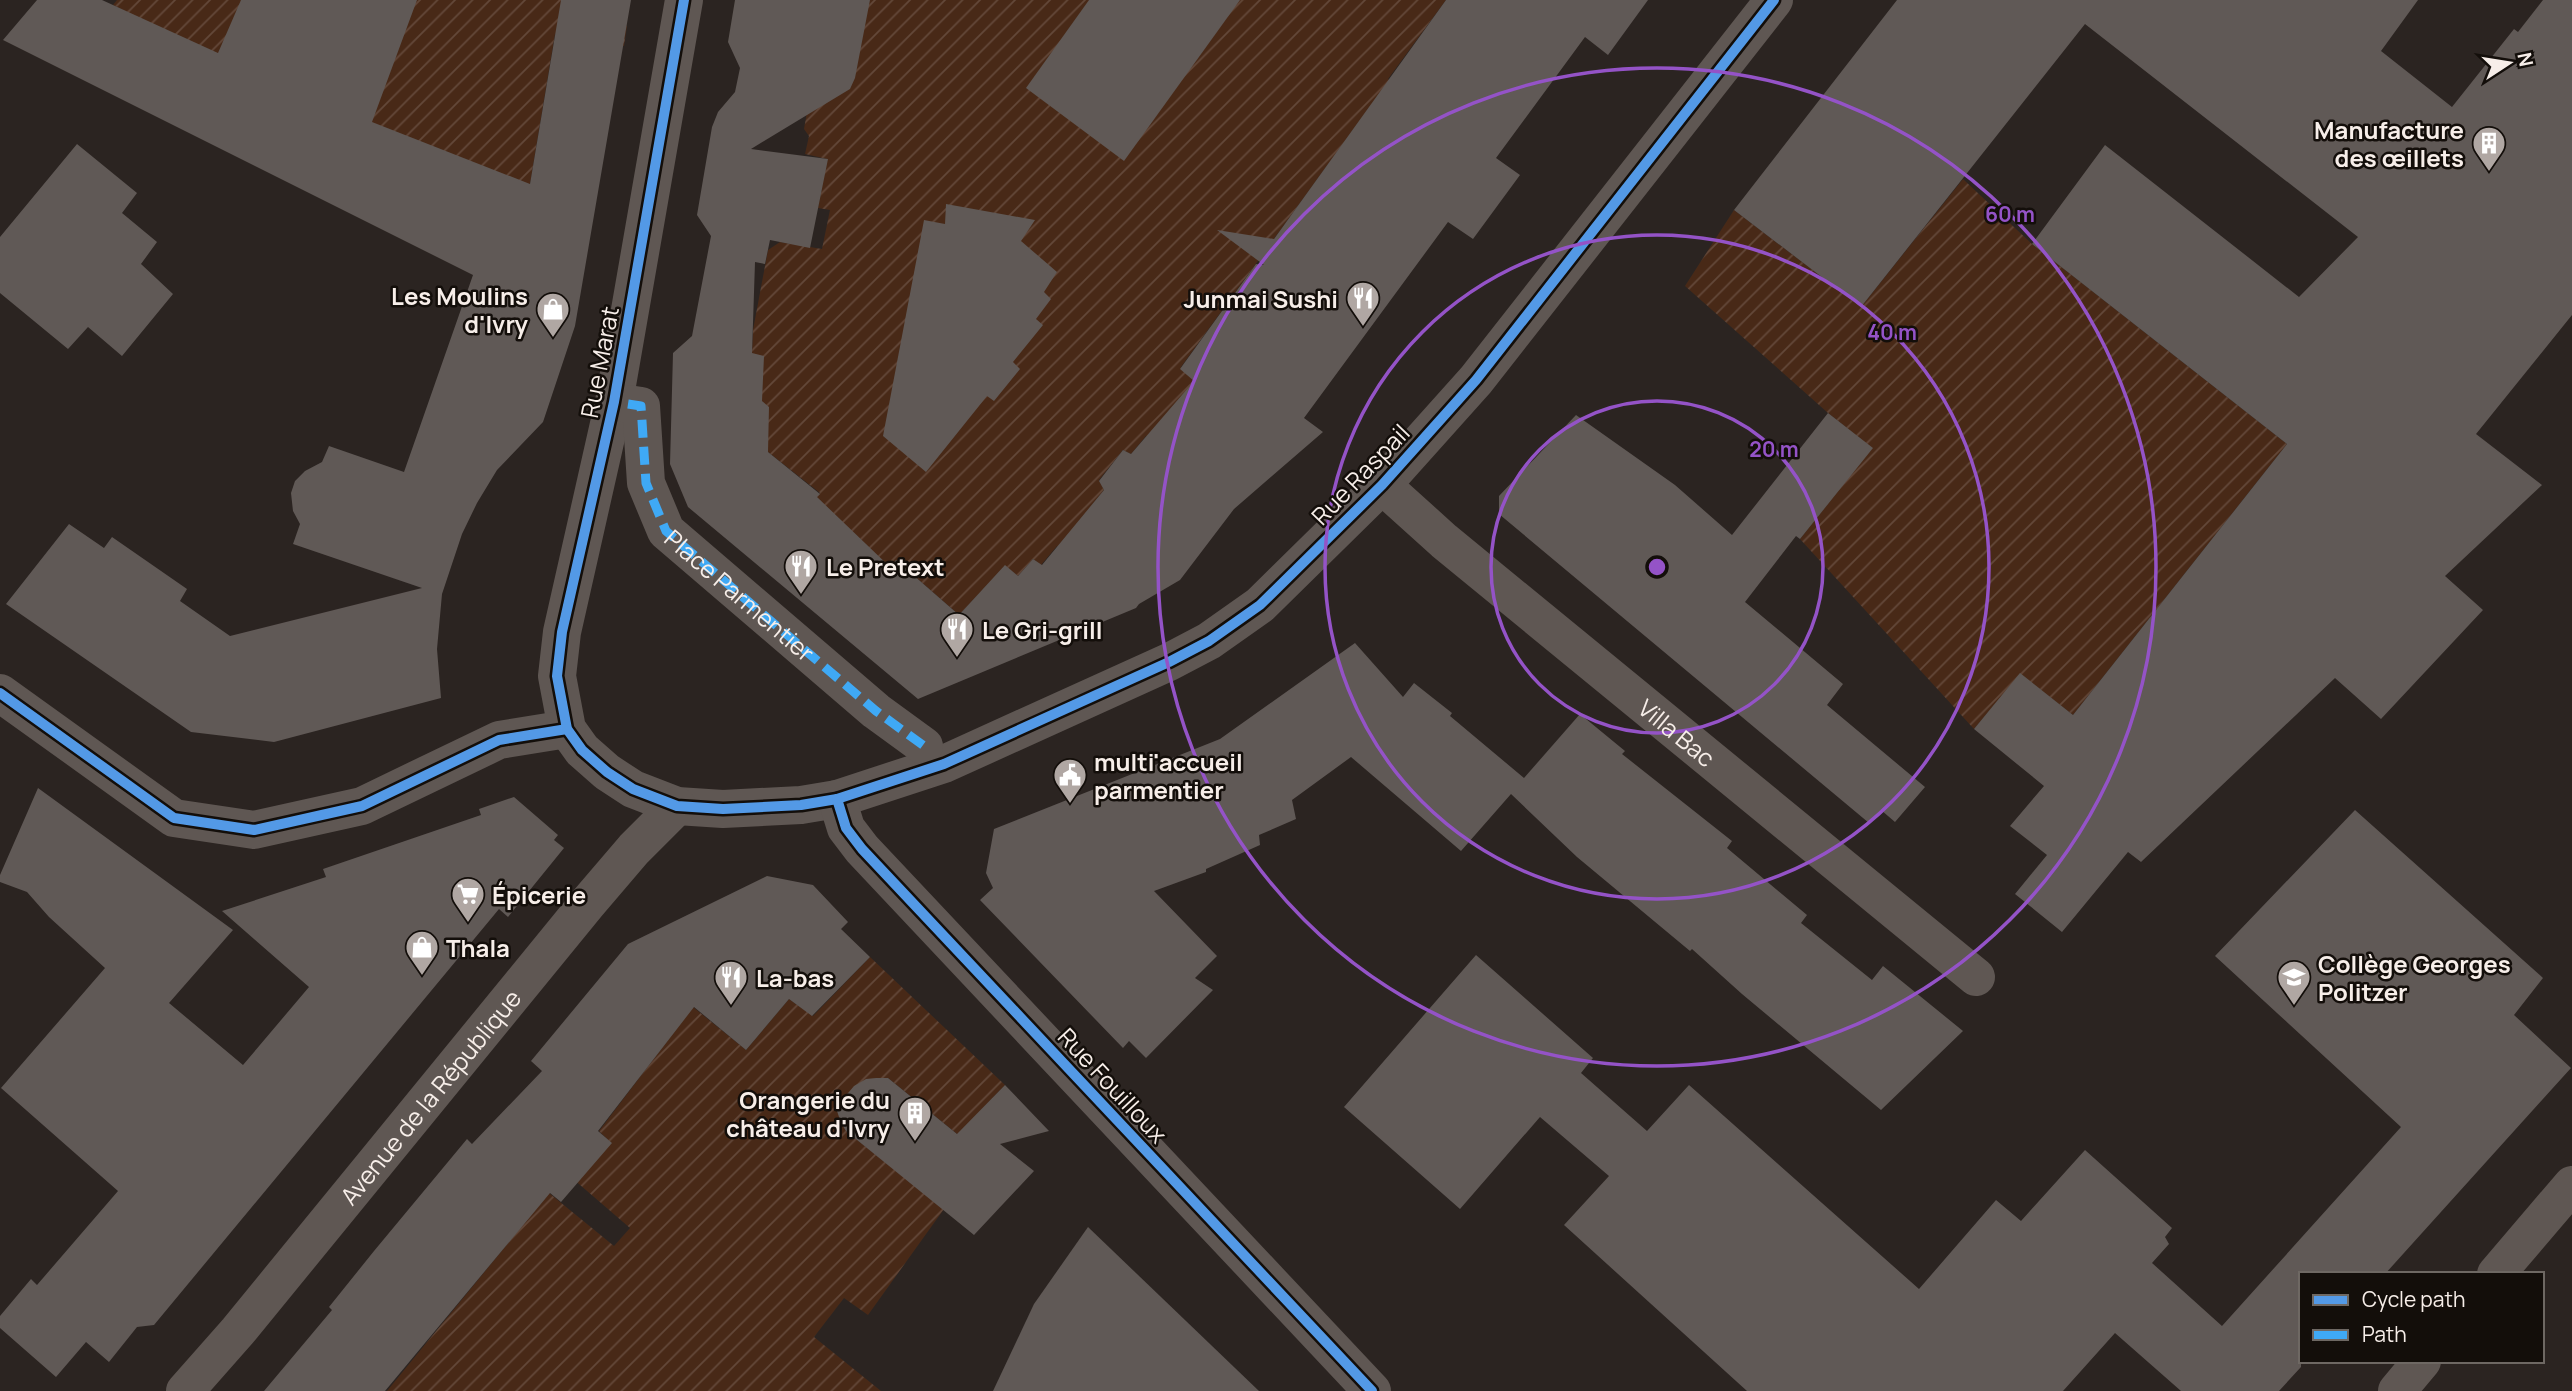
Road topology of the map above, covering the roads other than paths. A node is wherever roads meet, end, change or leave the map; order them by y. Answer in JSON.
{"nodes":[{"id":1,"x":684,"y":0,"type":"edge"},
{"id":2,"x":1774,"y":0,"type":"edge"},
{"id":3,"x":628,"y":404,"type":"dead end"},
{"id":4,"x":1382,"y":485,"type":"junction"},
{"id":5,"x":0,"y":693,"type":"edge"},
{"id":6,"x":567,"y":729,"type":"junction"},
{"id":7,"x":924,"y":746,"type":"dead end"},
{"id":8,"x":837,"y":799,"type":"junction"},
{"id":9,"x":677,"y":806,"type":"junction"},
{"id":10,"x":1976,"y":977,"type":"dead end"},
{"id":11,"x":2572,"y":1185,"type":"edge"},
{"id":12,"x":2498,"y":1272,"type":"edge"},
{"id":13,"x":2420,"y":1363,"type":"edge"},
{"id":14,"x":185,"y":1391,"type":"edge"},
{"id":15,"x":1372,"y":1391,"type":"edge"},
{"id":16,"x":2397,"y":1391,"type":"edge"}],
"edges":[{"from":1,"to":6,"type":"street","name":"Rue Marat"},
{"from":2,"to":4,"type":"street","name":"Rue Raspail"},
{"from":3,"to":7,"type":"street","name":"Place Parmentier"},
{"from":4,"to":8,"type":"street","name":"Rue Raspail"},
{"from":4,"to":10,"type":"street","name":"Villa Bac"},
{"from":5,"to":6,"type":"street"},
{"from":6,"to":9,"type":"street"},
{"from":8,"to":9,"type":"street","name":"Rue Raspail"},
{"from":8,"to":15,"type":"street","name":"Rue Fouilloux"},
{"from":9,"to":14,"type":"street","name":"Avenue de la République"},
{"from":11,"to":12,"type":"street"},
{"from":13,"to":16,"type":"street"}]}
